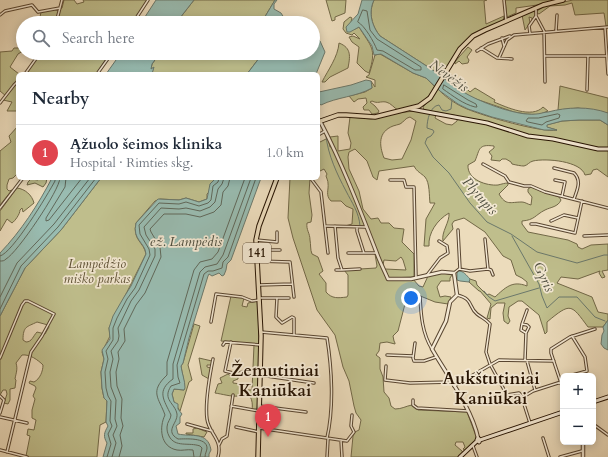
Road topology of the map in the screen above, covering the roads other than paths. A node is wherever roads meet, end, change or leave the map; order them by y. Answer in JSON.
{"nodes":[{"id":1,"x":62,"y":0,"type":"edge"},
{"id":2,"x":148,"y":0,"type":"edge"},
{"id":3,"x":504,"y":0,"type":"edge"},
{"id":4,"x":563,"y":0,"type":"edge"},
{"id":5,"x":60,"y":8,"type":"junction"},
{"id":6,"x":536,"y":8,"type":"junction"},
{"id":7,"x":0,"y":15,"type":"edge"},
{"id":8,"x":557,"y":15,"type":"dead end"},
{"id":9,"x":58,"y":16,"type":"edge"},
{"id":10,"x":138,"y":16,"type":"edge"},
{"id":11,"x":536,"y":16,"type":"junction"},
{"id":12,"x":506,"y":20,"type":"junction"},
{"id":13,"x":607,"y":27,"type":"edge"},
{"id":14,"x":556,"y":30,"type":"junction"},
{"id":15,"x":544,"y":31,"type":"junction"},
{"id":16,"x":530,"y":33,"type":"junction"},
{"id":17,"x":512,"y":35,"type":"junction"},
{"id":18,"x":502,"y":38,"type":"junction"},
{"id":19,"x":504,"y":47,"type":"junction"},
{"id":20,"x":482,"y":48,"type":"junction"},
{"id":21,"x":477,"y":51,"type":"dead end"},
{"id":22,"x":544,"y":56,"type":"junction"},
{"id":23,"x":588,"y":56,"type":"junction"},
{"id":24,"x":607,"y":56,"type":"junction"},
{"id":25,"x":499,"y":58,"type":"junction"},
{"id":26,"x":512,"y":59,"type":"dead end"},
{"id":27,"x":35,"y":60,"type":"edge"},
{"id":28,"x":107,"y":60,"type":"edge"},
{"id":29,"x":26,"y":72,"type":"edge"},
{"id":30,"x":98,"y":72,"type":"edge"},
{"id":31,"x":608,"y":74,"type":"edge"},
{"id":32,"x":545,"y":82,"type":"dead end"},
{"id":33,"x":16,"y":83,"type":"edge"},
{"id":34,"x":586,"y":90,"type":"dead end"},
{"id":35,"x":0,"y":103,"type":"edge"},
{"id":36,"x":422,"y":108,"type":"junction"},
{"id":37,"x":320,"y":121,"type":"edge"},
{"id":38,"x":320,"y":122,"type":"edge"},
{"id":39,"x":326,"y":131,"type":"junction"},
{"id":40,"x":320,"y":134,"type":"edge"},
{"id":41,"x":608,"y":149,"type":"edge"},
{"id":42,"x":483,"y":164,"type":"dead end"},
{"id":43,"x":554,"y":168,"type":"dead end"},
{"id":44,"x":21,"y":180,"type":"edge"},
{"id":45,"x":276,"y":180,"type":"edge"},
{"id":46,"x":312,"y":180,"type":"dead end"},
{"id":47,"x":390,"y":180,"type":"dead end"},
{"id":48,"x":554,"y":180,"type":"dead end"},
{"id":49,"x":562,"y":196,"type":"junction"},
{"id":50,"x":574,"y":199,"type":"junction"},
{"id":51,"x":582,"y":201,"type":"junction"},
{"id":52,"x":0,"y":208,"type":"edge"},
{"id":53,"x":608,"y":208,"type":"edge"},
{"id":54,"x":578,"y":218,"type":"junction"},
{"id":55,"x":551,"y":221,"type":"dead end"},
{"id":56,"x":531,"y":224,"type":"dead end"},
{"id":57,"x":325,"y":226,"type":"junction"},
{"id":58,"x":335,"y":226,"type":"junction"},
{"id":59,"x":357,"y":227,"type":"junction"},
{"id":60,"x":368,"y":227,"type":"junction"},
{"id":61,"x":458,"y":230,"type":"dead end"},
{"id":62,"x":277,"y":232,"type":"dead end"},
{"id":63,"x":608,"y":235,"type":"edge"},
{"id":64,"x":584,"y":236,"type":"dead end"},
{"id":65,"x":485,"y":239,"type":"dead end"},
{"id":66,"x":256,"y":240,"type":"junction"},
{"id":67,"x":439,"y":241,"type":"dead end"},
{"id":68,"x":257,"y":250,"type":"junction"},
{"id":69,"x":280,"y":250,"type":"dead end"},
{"id":70,"x":328,"y":253,"type":"dead end"},
{"id":71,"x":376,"y":253,"type":"junction"},
{"id":72,"x":348,"y":254,"type":"dead end"},
{"id":73,"x":364,"y":254,"type":"junction"},
{"id":74,"x":257,"y":260,"type":"junction"},
{"id":75,"x":360,"y":269,"type":"dead end"},
{"id":76,"x":336,"y":270,"type":"dead end"},
{"id":77,"x":342,"y":270,"type":"junction"},
{"id":78,"x":460,"y":270,"type":"junction"},
{"id":79,"x":488,"y":270,"type":"junction"},
{"id":80,"x":454,"y":273,"type":"junction"},
{"id":81,"x":427,"y":275,"type":"junction"},
{"id":82,"x":494,"y":275,"type":"dead end"},
{"id":83,"x":416,"y":278,"type":"junction"},
{"id":84,"x":292,"y":284,"type":"junction"},
{"id":85,"x":258,"y":285,"type":"junction"},
{"id":86,"x":457,"y":295,"type":"junction"},
{"id":87,"x":294,"y":297,"type":"dead end"},
{"id":88,"x":420,"y":297,"type":"dead end"},
{"id":89,"x":277,"y":298,"type":"junction"},
{"id":90,"x":289,"y":298,"type":"dead end"},
{"id":91,"x":259,"y":299,"type":"junction"},
{"id":92,"x":527,"y":310,"type":"dead end"},
{"id":93,"x":212,"y":322,"type":"dead end"},
{"id":94,"x":522,"y":324,"type":"junction"},
{"id":95,"x":595,"y":329,"type":"dead end"},
{"id":96,"x":261,"y":332,"type":"junction"},
{"id":97,"x":526,"y":333,"type":"junction"},
{"id":98,"x":294,"y":335,"type":"junction"},
{"id":99,"x":572,"y":336,"type":"junction"},
{"id":100,"x":231,"y":342,"type":"junction"},
{"id":101,"x":415,"y":343,"type":"dead end"},
{"id":102,"x":223,"y":345,"type":"dead end"},
{"id":103,"x":261,"y":345,"type":"junction"},
{"id":104,"x":432,"y":349,"type":"junction"},
{"id":105,"x":387,"y":355,"type":"dead end"},
{"id":106,"x":413,"y":356,"type":"junction"},
{"id":107,"x":436,"y":357,"type":"junction"},
{"id":108,"x":0,"y":358,"type":"edge"},
{"id":109,"x":213,"y":359,"type":"dead end"},
{"id":110,"x":526,"y":360,"type":"junction"},
{"id":111,"x":554,"y":361,"type":"junction"},
{"id":112,"x":490,"y":364,"type":"junction"},
{"id":113,"x":386,"y":366,"type":"dead end"},
{"id":114,"x":260,"y":369,"type":"junction"},
{"id":115,"x":580,"y":373,"type":"edge"},
{"id":116,"x":260,"y":375,"type":"junction"},
{"id":117,"x":560,"y":379,"type":"edge"},
{"id":118,"x":452,"y":382,"type":"junction"},
{"id":119,"x":560,"y":382,"type":"edge"},
{"id":120,"x":314,"y":383,"type":"dead end"},
{"id":121,"x":454,"y":386,"type":"junction"},
{"id":122,"x":535,"y":390,"type":"junction"},
{"id":123,"x":233,"y":395,"type":"dead end"},
{"id":124,"x":0,"y":396,"type":"edge"},
{"id":125,"x":523,"y":397,"type":"junction"},
{"id":126,"x":608,"y":397,"type":"edge"},
{"id":127,"x":413,"y":400,"type":"dead end"},
{"id":128,"x":596,"y":401,"type":"edge"},
{"id":129,"x":231,"y":406,"type":"junction"},
{"id":130,"x":259,"y":406,"type":"junction"},
{"id":131,"x":259,"y":411,"type":"junction"},
{"id":132,"x":306,"y":412,"type":"dead end"},
{"id":133,"x":468,"y":412,"type":"junction"},
{"id":134,"x":0,"y":413,"type":"edge"},
{"id":135,"x":560,"y":413,"type":"edge"},
{"id":136,"x":352,"y":415,"type":"dead end"},
{"id":137,"x":0,"y":417,"type":"edge"},
{"id":138,"x":15,"y":421,"type":"junction"},
{"id":139,"x":27,"y":423,"type":"dead end"},
{"id":140,"x":530,"y":423,"type":"junction"},
{"id":141,"x":187,"y":424,"type":"dead end"},
{"id":142,"x":596,"y":426,"type":"edge"},
{"id":143,"x":236,"y":427,"type":"dead end"},
{"id":144,"x":259,"y":430,"type":"junction"},
{"id":145,"x":212,"y":431,"type":"junction"},
{"id":146,"x":608,"y":435,"type":"edge"},
{"id":147,"x":328,"y":438,"type":"junction"},
{"id":148,"x":543,"y":438,"type":"dead end"},
{"id":149,"x":341,"y":440,"type":"junction"},
{"id":150,"x":479,"y":440,"type":"junction"},
{"id":151,"x":583,"y":445,"type":"edge"},
{"id":152,"x":219,"y":446,"type":"junction"},
{"id":153,"x":473,"y":446,"type":"junction"},
{"id":154,"x":0,"y":450,"type":"edge"},
{"id":155,"x":582,"y":451,"type":"junction"},
{"id":156,"x":7,"y":452,"type":"junction"},
{"id":157,"x":27,"y":457,"type":"edge"},
{"id":158,"x":218,"y":457,"type":"edge"},
{"id":159,"x":258,"y":457,"type":"edge"},
{"id":160,"x":327,"y":457,"type":"edge"},
{"id":161,"x":342,"y":457,"type":"edge"},
{"id":162,"x":460,"y":457,"type":"edge"},
{"id":163,"x":477,"y":457,"type":"edge"},
{"id":164,"x":549,"y":457,"type":"edge"},
{"id":165,"x":560,"y":457,"type":"edge"},
{"id":166,"x":583,"y":457,"type":"edge"}],
"edges":[{"from":1,"to":5,"type":"street"},
{"from":2,"to":10,"type":"street"},
{"from":3,"to":12,"type":"street"},
{"from":4,"to":6,"type":"main road"},
{"from":5,"to":7,"type":"street"},
{"from":5,"to":9,"type":"street"},
{"from":6,"to":11,"type":"street"},
{"from":6,"to":12,"type":"main road"},
{"from":8,"to":14,"type":"street"},
{"from":11,"to":15,"type":"street"},
{"from":11,"to":16,"type":"street"},
{"from":12,"to":36,"type":"main road"},
{"from":13,"to":14,"type":"street"},
{"from":13,"to":24,"type":"street"},
{"from":14,"to":15,"type":"street"},
{"from":15,"to":16,"type":"street"},
{"from":15,"to":22,"type":"street"},
{"from":16,"to":17,"type":"street"},
{"from":17,"to":18,"type":"street"},
{"from":17,"to":19,"type":"street"},
{"from":18,"to":19,"type":"street"},
{"from":18,"to":20,"type":"street"},
{"from":19,"to":25,"type":"street"},
{"from":20,"to":21,"type":"street"},
{"from":20,"to":25,"type":"street"},
{"from":22,"to":23,"type":"street"},
{"from":22,"to":32,"type":"street"},
{"from":23,"to":24,"type":"street"},
{"from":23,"to":34,"type":"street"},
{"from":24,"to":31,"type":"street"},
{"from":25,"to":26,"type":"street"},
{"from":27,"to":29,"type":"street"},
{"from":28,"to":30,"type":"street"},
{"from":33,"to":35,"type":"street"},
{"from":36,"to":37,"type":"main road"},
{"from":36,"to":41,"type":"main road"},
{"from":38,"to":39,"type":"street"},
{"from":39,"to":40,"type":"street"},
{"from":39,"to":60,"type":"street"},
{"from":42,"to":49,"type":"street"},
{"from":43,"to":50,"type":"street"},
{"from":44,"to":52,"type":"street"},
{"from":45,"to":66,"type":"main road","number":"141"},
{"from":46,"to":57,"type":"street"},
{"from":47,"to":83,"type":"street"},
{"from":48,"to":49,"type":"street"},
{"from":49,"to":50,"type":"street"},
{"from":50,"to":51,"type":"street"},
{"from":51,"to":53,"type":"street"},
{"from":51,"to":54,"type":"street"},
{"from":54,"to":55,"type":"street"},
{"from":54,"to":56,"type":"street"},
{"from":57,"to":58,"type":"street"},
{"from":57,"to":70,"type":"street"},
{"from":58,"to":59,"type":"street"},
{"from":58,"to":77,"type":"street"},
{"from":59,"to":60,"type":"street"},
{"from":59,"to":73,"type":"street"},
{"from":60,"to":71,"type":"street"},
{"from":61,"to":78,"type":"street"},
{"from":62,"to":66,"type":"street"},
{"from":63,"to":64,"type":"street"},
{"from":65,"to":79,"type":"street"},
{"from":66,"to":68,"type":"main road","number":"141"},
{"from":67,"to":81,"type":"street"},
{"from":68,"to":69,"type":"street"},
{"from":68,"to":74,"type":"main road","number":"141"},
{"from":71,"to":73,"type":"street"},
{"from":71,"to":83,"type":"street"},
{"from":72,"to":73,"type":"street"},
{"from":74,"to":84,"type":"street"},
{"from":74,"to":85,"type":"main road","number":"141"},
{"from":75,"to":77,"type":"street"},
{"from":76,"to":77,"type":"street"},
{"from":78,"to":79,"type":"street"},
{"from":78,"to":80,"type":"street"},
{"from":79,"to":82,"type":"street"},
{"from":80,"to":81,"type":"street"},
{"from":80,"to":86,"type":"street"},
{"from":81,"to":83,"type":"street"},
{"from":84,"to":85,"type":"street"},
{"from":84,"to":87,"type":"street"},
{"from":85,"to":91,"type":"main road","number":"141"},
{"from":86,"to":104,"type":"street"},
{"from":86,"to":112,"type":"street"},
{"from":88,"to":104,"type":"street"},
{"from":89,"to":90,"type":"street"},
{"from":89,"to":91,"type":"street"},
{"from":89,"to":98,"type":"street"},
{"from":91,"to":93,"type":"street"},
{"from":91,"to":96,"type":"main road","number":"141"},
{"from":92,"to":94,"type":"street"},
{"from":94,"to":97,"type":"street"},
{"from":94,"to":97,"type":"street"},
{"from":95,"to":99,"type":"street"},
{"from":96,"to":98,"type":"street"},
{"from":96,"to":103,"type":"main road","number":"141"},
{"from":97,"to":110,"type":"street"},
{"from":98,"to":147,"type":"street"},
{"from":99,"to":111,"type":"street"},
{"from":99,"to":115,"type":"street"},
{"from":100,"to":102,"type":"street"},
{"from":100,"to":103,"type":"street"},
{"from":100,"to":114,"type":"street"},
{"from":101,"to":106,"type":"street"},
{"from":103,"to":114,"type":"main road","number":"141"},
{"from":104,"to":107,"type":"street"},
{"from":105,"to":106,"type":"street"},
{"from":106,"to":107,"type":"street"},
{"from":107,"to":118,"type":"street"},
{"from":108,"to":138,"type":"street"},
{"from":109,"to":145,"type":"street"},
{"from":110,"to":111,"type":"street"},
{"from":110,"to":112,"type":"street"},
{"from":110,"to":122,"type":"street"},
{"from":111,"to":117,"type":"street"},
{"from":112,"to":121,"type":"street"},
{"from":112,"to":125,"type":"street"},
{"from":113,"to":118,"type":"street"},
{"from":114,"to":116,"type":"main road","number":"141"},
{"from":116,"to":120,"type":"street"},
{"from":116,"to":130,"type":"main road","number":"141"},
{"from":118,"to":121,"type":"street"},
{"from":119,"to":122,"type":"street"},
{"from":121,"to":133,"type":"street"},
{"from":122,"to":125,"type":"street"},
{"from":123,"to":129,"type":"street"},
{"from":124,"to":134,"type":"street"},
{"from":125,"to":140,"type":"street"},
{"from":126,"to":128,"type":"main road"},
{"from":127,"to":133,"type":"street"},
{"from":129,"to":131,"type":"street"},
{"from":129,"to":152,"type":"street"},
{"from":130,"to":131,"type":"main road","number":"141"},
{"from":130,"to":132,"type":"street"},
{"from":131,"to":144,"type":"main road","number":"141"},
{"from":133,"to":150,"type":"street"},
{"from":135,"to":140,"type":"main road"},
{"from":136,"to":149,"type":"street"},
{"from":137,"to":138,"type":"street"},
{"from":138,"to":139,"type":"street"},
{"from":138,"to":156,"type":"street"},
{"from":140,"to":150,"type":"main road"},
{"from":141,"to":145,"type":"street"},
{"from":142,"to":146,"type":"street"},
{"from":143,"to":144,"type":"street"},
{"from":144,"to":147,"type":"street"},
{"from":144,"to":159,"type":"main road","number":"141"},
{"from":145,"to":152,"type":"street"},
{"from":147,"to":149,"type":"street"},
{"from":147,"to":160,"type":"street"},
{"from":148,"to":164,"type":"street"},
{"from":149,"to":161,"type":"street"},
{"from":150,"to":153,"type":"main road"},
{"from":151,"to":155,"type":"street"},
{"from":152,"to":158,"type":"street"},
{"from":153,"to":162,"type":"main road"},
{"from":153,"to":163,"type":"street"},
{"from":154,"to":156,"type":"street"},
{"from":155,"to":165,"type":"street"},
{"from":155,"to":166,"type":"street"},
{"from":156,"to":157,"type":"street"}]}
